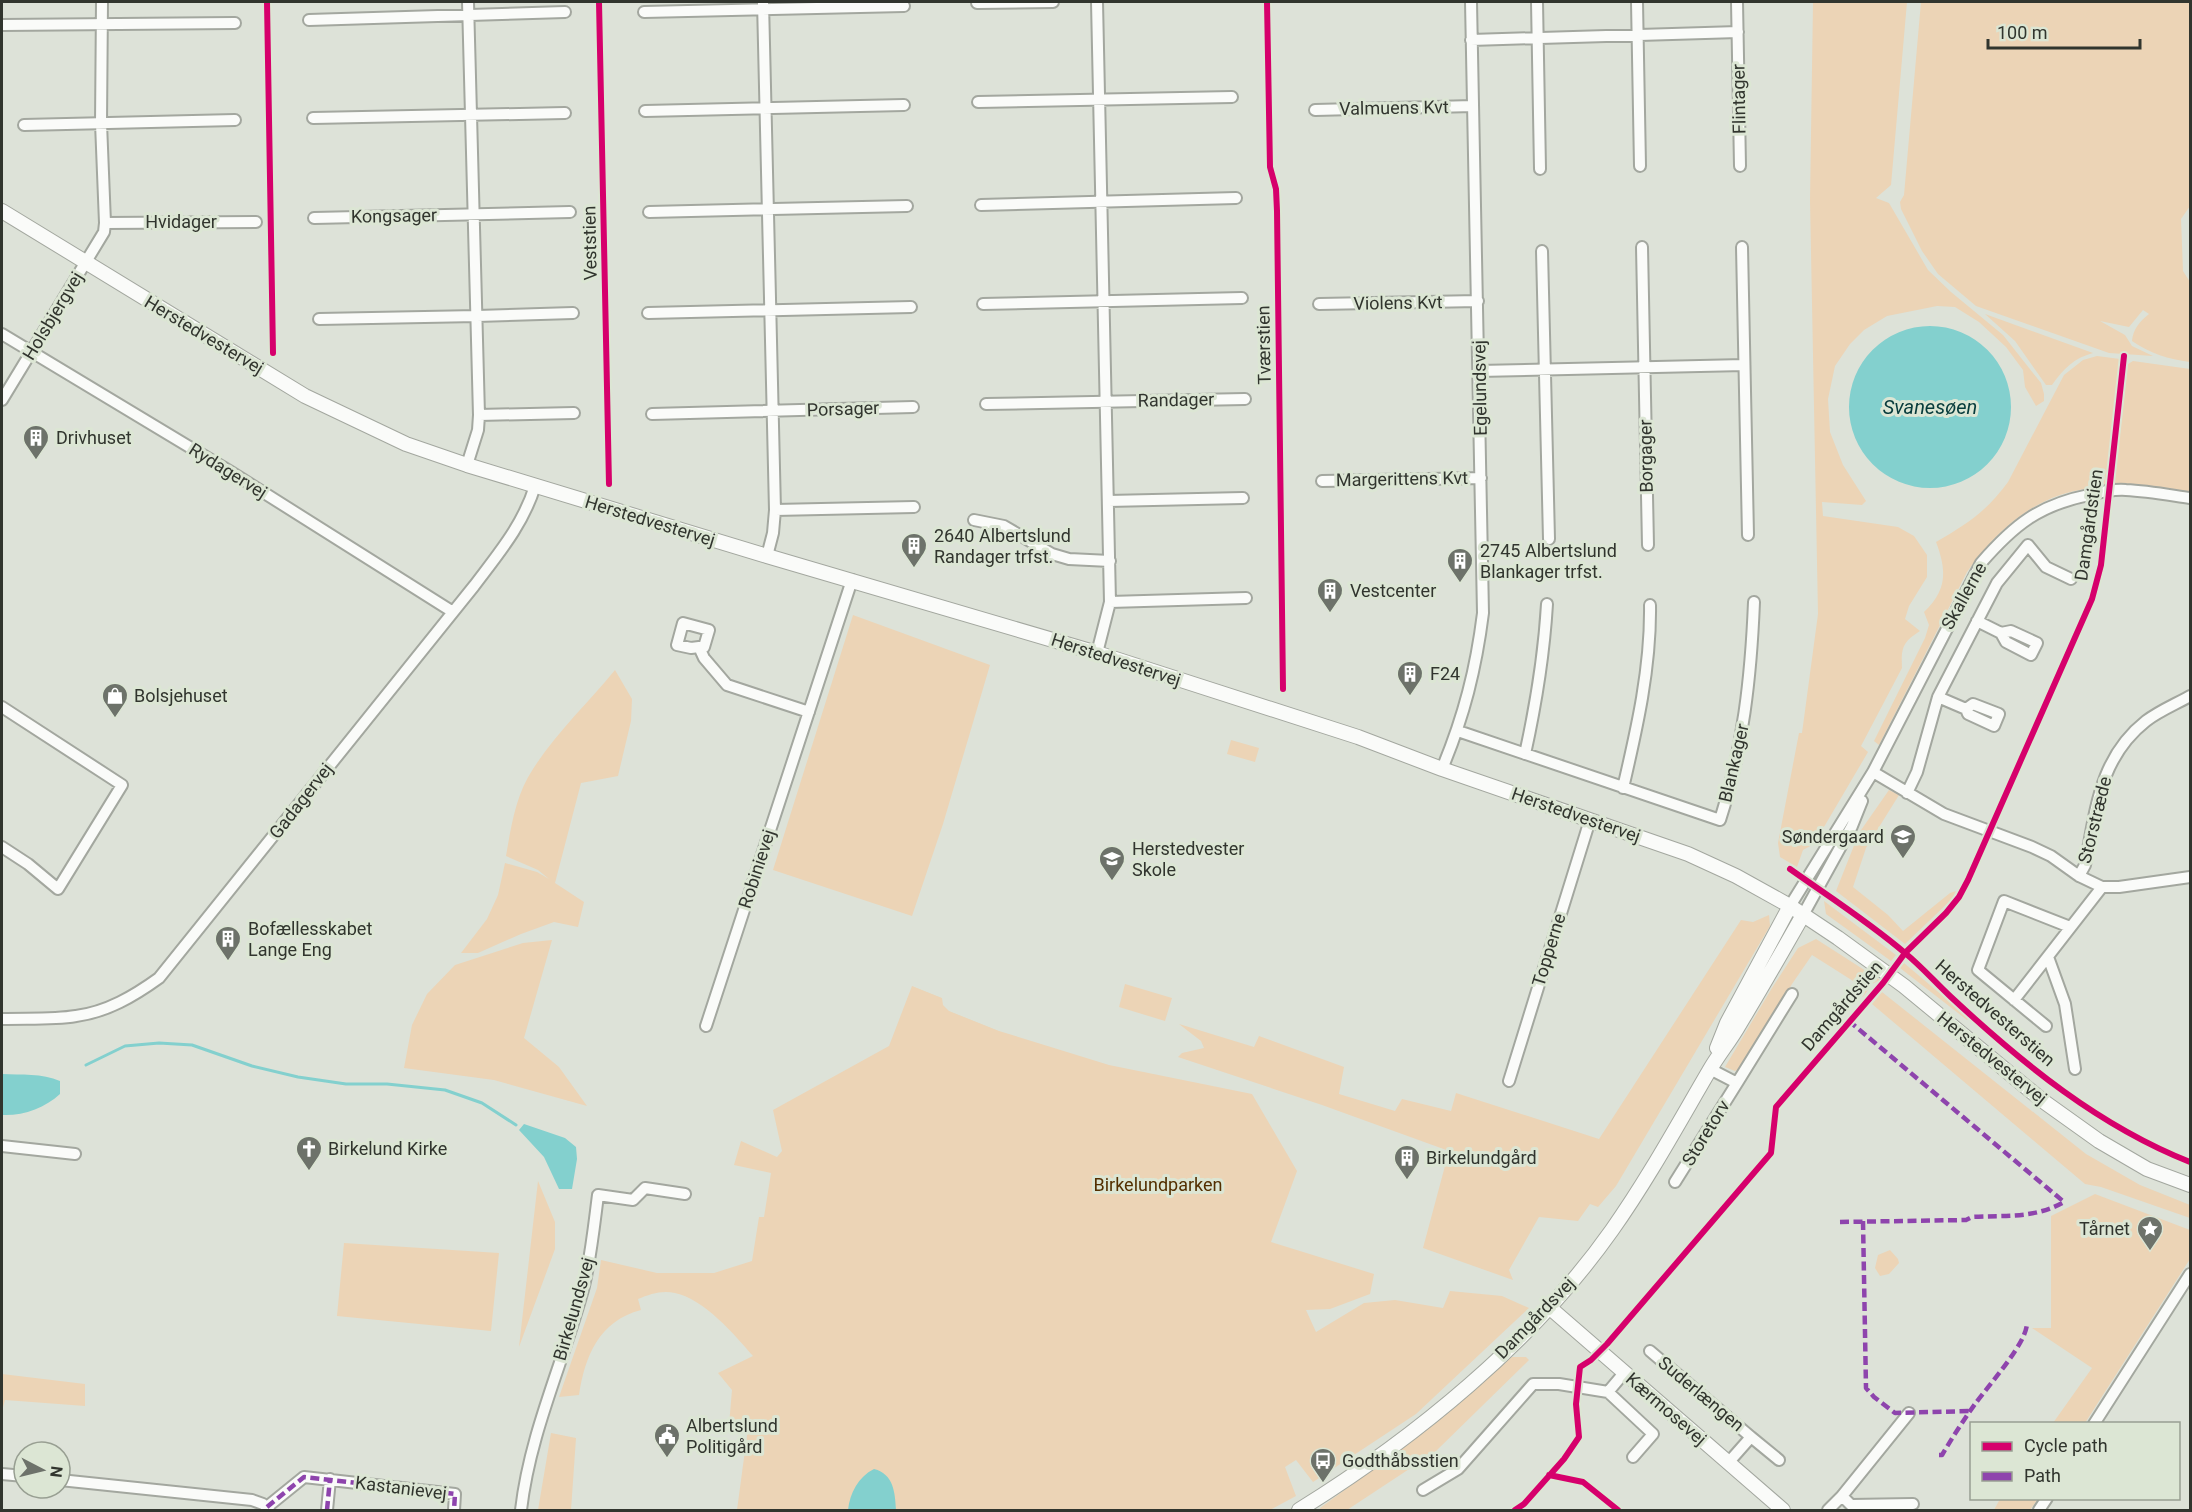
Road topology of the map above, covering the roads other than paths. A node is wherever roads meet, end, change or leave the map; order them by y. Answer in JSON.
{"nodes":[{"id":1,"x":102,"y":2,"type":"edge"},
{"id":2,"x":468,"y":2,"type":"edge"},
{"id":3,"x":1053,"y":2,"type":"edge"},
{"id":4,"x":1097,"y":2,"type":"edge"},
{"id":5,"x":1471,"y":2,"type":"edge"},
{"id":6,"x":1537,"y":2,"type":"edge"},
{"id":7,"x":1637,"y":2,"type":"edge"},
{"id":8,"x":1737,"y":2,"type":"edge"},
{"id":9,"x":977,"y":3,"type":"dead end"},
{"id":10,"x":763,"y":5,"type":"edge"},
{"id":11,"x":904,"y":6,"type":"dead end"},
{"id":12,"x":565,"y":12,"type":"dead end"},
{"id":13,"x":644,"y":12,"type":"dead end"},
{"id":14,"x":469,"y":15,"type":"junction"},
{"id":15,"x":309,"y":20,"type":"dead end"},
{"id":16,"x":236,"y":23,"type":"dead end"},
{"id":17,"x":2,"y":25,"type":"edge"},
{"id":18,"x":102,"y":25,"type":"junction"},
{"id":19,"x":1737,"y":32,"type":"junction"},
{"id":20,"x":1638,"y":34,"type":"junction"},
{"id":21,"x":1538,"y":36,"type":"junction"},
{"id":22,"x":1471,"y":40,"type":"junction"},
{"id":23,"x":1232,"y":98,"type":"dead end"},
{"id":24,"x":1099,"y":100,"type":"junction"},
{"id":25,"x":978,"y":102,"type":"dead end"},
{"id":26,"x":904,"y":105,"type":"dead end"},
{"id":27,"x":1473,"y":106,"type":"junction"},
{"id":28,"x":765,"y":108,"type":"junction"},
{"id":29,"x":1315,"y":110,"type":"dead end"},
{"id":30,"x":645,"y":111,"type":"dead end"},
{"id":31,"x":565,"y":113,"type":"dead end"},
{"id":32,"x":471,"y":115,"type":"junction"},
{"id":33,"x":313,"y":118,"type":"dead end"},
{"id":34,"x":235,"y":120,"type":"dead end"},
{"id":35,"x":101,"y":123,"type":"junction"},
{"id":36,"x":24,"y":125,"type":"dead end"},
{"id":37,"x":1640,"y":166,"type":"dead end"},
{"id":38,"x":1740,"y":166,"type":"dead end"},
{"id":39,"x":1540,"y":170,"type":"dead end"},
{"id":40,"x":1236,"y":198,"type":"dead end"},
{"id":41,"x":1101,"y":201,"type":"junction"},
{"id":42,"x":981,"y":205,"type":"dead end"},
{"id":43,"x":907,"y":206,"type":"dead end"},
{"id":44,"x":767,"y":209,"type":"junction"},
{"id":45,"x":2,"y":211,"type":"edge"},
{"id":46,"x":570,"y":212,"type":"dead end"},
{"id":47,"x":649,"y":212,"type":"dead end"},
{"id":48,"x":474,"y":214,"type":"junction"},
{"id":49,"x":314,"y":218,"type":"dead end"},
{"id":50,"x":256,"y":222,"type":"dead end"},
{"id":51,"x":105,"y":223,"type":"junction"},
{"id":52,"x":1642,"y":247,"type":"dead end"},
{"id":53,"x":1742,"y":247,"type":"dead end"},
{"id":54,"x":1542,"y":251,"type":"dead end"},
{"id":55,"x":85,"y":262,"type":"junction"},
{"id":56,"x":1242,"y":298,"type":"dead end"},
{"id":57,"x":1104,"y":302,"type":"junction"},
{"id":58,"x":1478,"y":302,"type":"junction"},
{"id":59,"x":983,"y":304,"type":"dead end"},
{"id":60,"x":1318,"y":304,"type":"dead end"},
{"id":61,"x":910,"y":307,"type":"dead end"},
{"id":62,"x":770,"y":310,"type":"junction"},
{"id":63,"x":573,"y":313,"type":"dead end"},
{"id":64,"x":648,"y":313,"type":"dead end"},
{"id":65,"x":477,"y":316,"type":"junction"},
{"id":66,"x":318,"y":319,"type":"dead end"},
{"id":67,"x":2,"y":334,"type":"edge"},
{"id":68,"x":31,"y":352,"type":"junction"},
{"id":69,"x":1744,"y":364,"type":"junction"},
{"id":70,"x":1645,"y":367,"type":"junction"},
{"id":71,"x":1545,"y":369,"type":"junction"},
{"id":72,"x":1479,"y":371,"type":"junction"},
{"id":73,"x":1245,"y":399,"type":"dead end"},
{"id":74,"x":2,"y":400,"type":"edge"},
{"id":75,"x":1106,"y":402,"type":"junction"},
{"id":76,"x":986,"y":405,"type":"dead end"},
{"id":77,"x":913,"y":407,"type":"dead end"},
{"id":78,"x":772,"y":411,"type":"junction"},
{"id":79,"x":574,"y":412,"type":"dead end"},
{"id":80,"x":652,"y":414,"type":"dead end"},
{"id":81,"x":479,"y":416,"type":"junction"},
{"id":82,"x":467,"y":465,"type":"junction"},
{"id":83,"x":1481,"y":478,"type":"junction"},
{"id":84,"x":1322,"y":481,"type":"dead end"},
{"id":85,"x":536,"y":486,"type":"junction"},
{"id":86,"x":1243,"y":498,"type":"dead end"},
{"id":87,"x":2190,"y":498,"type":"edge"},
{"id":88,"x":1108,"y":501,"type":"junction"},
{"id":89,"x":914,"y":507,"type":"dead end"},
{"id":90,"x":776,"y":510,"type":"junction"},
{"id":91,"x":974,"y":520,"type":"dead end"},
{"id":92,"x":1748,"y":535,"type":"dead end"},
{"id":93,"x":1549,"y":539,"type":"dead end"},
{"id":94,"x":1648,"y":545,"type":"dead end"},
{"id":95,"x":766,"y":556,"type":"junction"},
{"id":96,"x":1110,"y":561,"type":"junction"},
{"id":97,"x":2071,"y":579,"type":"dead end"},
{"id":98,"x":852,"y":580,"type":"junction"},
{"id":99,"x":1246,"y":598,"type":"dead end"},
{"id":100,"x":1110,"y":602,"type":"junction"},
{"id":101,"x":1754,"y":602,"type":"dead end"},
{"id":102,"x":1547,"y":604,"type":"dead end"},
{"id":103,"x":1650,"y":605,"type":"dead end"},
{"id":104,"x":453,"y":612,"type":"junction"},
{"id":105,"x":1977,"y":621,"type":"junction"},
{"id":106,"x":2001,"y":633,"type":"dead end"},
{"id":107,"x":699,"y":647,"type":"dead end"},
{"id":108,"x":1097,"y":653,"type":"junction"},
{"id":109,"x":2190,"y":696,"type":"edge"},
{"id":110,"x":1938,"y":697,"type":"junction"},
{"id":111,"x":2,"y":707,"type":"edge"},
{"id":112,"x":1965,"y":709,"type":"dead end"},
{"id":113,"x":809,"y":712,"type":"junction"},
{"id":114,"x":1458,"y":731,"type":"junction"},
{"id":115,"x":1525,"y":754,"type":"junction"},
{"id":116,"x":1442,"y":769,"type":"junction"},
{"id":117,"x":1873,"y":772,"type":"junction"},
{"id":118,"x":1623,"y":788,"type":"junction"},
{"id":119,"x":1907,"y":793,"type":"junction"},
{"id":120,"x":1590,"y":820,"type":"junction"},
{"id":121,"x":2,"y":847,"type":"edge"},
{"id":122,"x":2079,"y":876,"type":"junction"},
{"id":123,"x":2190,"y":877,"type":"edge"},
{"id":124,"x":2102,"y":887,"type":"junction"},
{"id":125,"x":1790,"y":906,"type":"junction"},
{"id":126,"x":1803,"y":915,"type":"junction"},
{"id":127,"x":2070,"y":927,"type":"junction"},
{"id":128,"x":2046,"y":960,"type":"junction"},
{"id":129,"x":1792,"y":993,"type":"dead end"},
{"id":130,"x":2014,"y":1000,"type":"junction"},
{"id":131,"x":2,"y":1019,"type":"edge"},
{"id":132,"x":706,"y":1026,"type":"dead end"},
{"id":133,"x":2046,"y":1026,"type":"dead end"},
{"id":134,"x":1710,"y":1069,"type":"junction"},
{"id":135,"x":2075,"y":1069,"type":"dead end"},
{"id":136,"x":1509,"y":1081,"type":"dead end"},
{"id":137,"x":1737,"y":1083,"type":"junction"},
{"id":138,"x":2,"y":1146,"type":"edge"},
{"id":139,"x":75,"y":1154,"type":"dead end"},
{"id":140,"x":1675,"y":1182,"type":"dead end"},
{"id":141,"x":2190,"y":1185,"type":"edge"},
{"id":142,"x":685,"y":1194,"type":"dead end"},
{"id":143,"x":2190,"y":1274,"type":"edge"},
{"id":144,"x":1549,"y":1307,"type":"junction"},
{"id":145,"x":1650,"y":1351,"type":"dead end"},
{"id":146,"x":1624,"y":1373,"type":"junction"},
{"id":147,"x":1608,"y":1392,"type":"junction"},
{"id":148,"x":1909,"y":1413,"type":"dead end"},
{"id":149,"x":2095,"y":1422,"type":"edge"},
{"id":150,"x":1751,"y":1437,"type":"junction"},
{"id":151,"x":1633,"y":1457,"type":"dead end"},
{"id":152,"x":1779,"y":1460,"type":"dead end"},
{"id":153,"x":1728,"y":1463,"type":"junction"},
{"id":154,"x":330,"y":1479,"type":"junction"},
{"id":155,"x":72,"y":1481,"type":"edge"},
{"id":156,"x":1423,"y":1490,"type":"dead end"},
{"id":157,"x":1842,"y":1496,"type":"junction"},
{"id":158,"x":1913,"y":1504,"type":"dead end"},
{"id":159,"x":268,"y":1509,"type":"edge"},
{"id":160,"x":1833,"y":1509,"type":"edge"},
{"id":161,"x":327,"y":1510,"type":"edge"},
{"id":162,"x":454,"y":1510,"type":"edge"},
{"id":163,"x":521,"y":1510,"type":"edge"},
{"id":164,"x":1299,"y":1510,"type":"edge"},
{"id":165,"x":1783,"y":1510,"type":"edge"}],
"edges":[{"from":1,"to":18,"type":"street"},
{"from":2,"to":14,"type":"street"},
{"from":3,"to":9,"type":"street"},
{"from":4,"to":24,"type":"street"},
{"from":5,"to":22,"type":"street","name":"Egelundsvej"},
{"from":6,"to":21,"type":"street"},
{"from":7,"to":20,"type":"street"},
{"from":8,"to":19,"type":"street","name":"Flintager"},
{"from":10,"to":11,"type":"street"},
{"from":10,"to":13,"type":"street"},
{"from":10,"to":28,"type":"street"},
{"from":12,"to":14,"type":"street"},
{"from":14,"to":15,"type":"street"},
{"from":14,"to":32,"type":"street"},
{"from":16,"to":18,"type":"street"},
{"from":17,"to":18,"type":"street"},
{"from":18,"to":35,"type":"street"},
{"from":19,"to":20,"type":"street"},
{"from":19,"to":38,"type":"street","name":"Flintager"},
{"from":20,"to":21,"type":"street"},
{"from":20,"to":37,"type":"street"},
{"from":21,"to":22,"type":"street"},
{"from":21,"to":39,"type":"street"},
{"from":22,"to":27,"type":"street","name":"Egelundsvej"},
{"from":23,"to":24,"type":"street"},
{"from":24,"to":25,"type":"street"},
{"from":24,"to":41,"type":"street"},
{"from":26,"to":28,"type":"street"},
{"from":27,"to":29,"type":"street","name":"Valmuens Kvt"},
{"from":27,"to":58,"type":"street","name":"Egelundsvej"},
{"from":28,"to":30,"type":"street"},
{"from":28,"to":44,"type":"street"},
{"from":31,"to":32,"type":"street"},
{"from":32,"to":33,"type":"street"},
{"from":32,"to":48,"type":"street"},
{"from":34,"to":35,"type":"street"},
{"from":35,"to":36,"type":"street"},
{"from":35,"to":51,"type":"street"},
{"from":40,"to":41,"type":"street"},
{"from":41,"to":42,"type":"street"},
{"from":41,"to":57,"type":"street"},
{"from":43,"to":44,"type":"street"},
{"from":44,"to":47,"type":"street"},
{"from":44,"to":62,"type":"street"},
{"from":45,"to":55,"type":"street","name":"Herstedvestervej"},
{"from":46,"to":48,"type":"street","name":"Kongsager"},
{"from":48,"to":49,"type":"street","name":"Kongsager"},
{"from":48,"to":65,"type":"street"},
{"from":50,"to":51,"type":"street","name":"Hvidager"},
{"from":51,"to":55,"type":"street"},
{"from":52,"to":70,"type":"street","name":"Borgager"},
{"from":53,"to":69,"type":"street"},
{"from":54,"to":71,"type":"street"},
{"from":55,"to":68,"type":"street","name":"Holsbjergvej"},
{"from":55,"to":82,"type":"street","name":"Herstedvestervej"},
{"from":56,"to":57,"type":"street"},
{"from":57,"to":59,"type":"street"},
{"from":57,"to":75,"type":"street"},
{"from":58,"to":60,"type":"street","name":"Violens Kvt"},
{"from":58,"to":72,"type":"street","name":"Egelundsvej"},
{"from":61,"to":62,"type":"street"},
{"from":62,"to":64,"type":"street"},
{"from":62,"to":78,"type":"street"},
{"from":63,"to":65,"type":"street"},
{"from":65,"to":66,"type":"street"},
{"from":65,"to":81,"type":"street"},
{"from":67,"to":68,"type":"street","name":"Rydagervej"},
{"from":68,"to":74,"type":"street","name":"Holsbjergvej"},
{"from":68,"to":104,"type":"street","name":"Rydagervej"},
{"from":69,"to":70,"type":"street"},
{"from":69,"to":92,"type":"street"},
{"from":70,"to":71,"type":"street"},
{"from":70,"to":94,"type":"street","name":"Borgager"},
{"from":71,"to":72,"type":"street"},
{"from":71,"to":93,"type":"street"},
{"from":72,"to":83,"type":"street","name":"Egelundsvej"},
{"from":73,"to":75,"type":"street","name":"Randager"},
{"from":75,"to":76,"type":"street","name":"Randager"},
{"from":75,"to":88,"type":"street"},
{"from":77,"to":78,"type":"street","name":"Porsager"},
{"from":78,"to":80,"type":"street","name":"Porsager"},
{"from":78,"to":90,"type":"street"},
{"from":79,"to":81,"type":"street"},
{"from":81,"to":82,"type":"street"},
{"from":82,"to":85,"type":"street","name":"Herstedvestervej"},
{"from":83,"to":84,"type":"street","name":"Margerittens Kvt"},
{"from":83,"to":114,"type":"street","name":"Egelundsvej"},
{"from":85,"to":95,"type":"street","name":"Herstedvestervej"},
{"from":85,"to":104,"type":"street","name":"Gadagervej"},
{"from":86,"to":88,"type":"street"},
{"from":87,"to":117,"type":"street","name":"Skallerne"},
{"from":88,"to":96,"type":"street"},
{"from":89,"to":90,"type":"street"},
{"from":90,"to":95,"type":"street"},
{"from":91,"to":96,"type":"street"},
{"from":95,"to":98,"type":"street","name":"Herstedvestervej"},
{"from":96,"to":100,"type":"street"},
{"from":97,"to":105,"type":"street"},
{"from":98,"to":108,"type":"street","name":"Herstedvestervej"},
{"from":98,"to":113,"type":"street","name":"Robinievej"},
{"from":99,"to":100,"type":"street"},
{"from":100,"to":108,"type":"street"},
{"from":101,"to":118,"type":"street","name":"Blankager"},
{"from":102,"to":115,"type":"street"},
{"from":103,"to":118,"type":"street"},
{"from":104,"to":131,"type":"street","name":"Gadagervej"},
{"from":105,"to":106,"type":"street"},
{"from":105,"to":110,"type":"street"},
{"from":107,"to":113,"type":"street"},
{"from":108,"to":116,"type":"street","name":"Herstedvestervej"},
{"from":109,"to":122,"type":"street","name":"Storstræde"},
{"from":110,"to":112,"type":"street"},
{"from":110,"to":119,"type":"street"},
{"from":111,"to":121,"type":"street"},
{"from":113,"to":132,"type":"street","name":"Robinievej"},
{"from":114,"to":115,"type":"street","name":"Blankager"},
{"from":114,"to":116,"type":"street","name":"Egelundsvej"},
{"from":115,"to":118,"type":"street","name":"Blankager"},
{"from":116,"to":120,"type":"street","name":"Herstedvestervej"},
{"from":117,"to":119,"type":"street"},
{"from":117,"to":125,"type":"street","name":"Skallerne"},
{"from":117,"to":126,"type":"street","name":"Skallerne"},
{"from":119,"to":122,"type":"street"},
{"from":120,"to":125,"type":"street","name":"Herstedvestervej"},
{"from":120,"to":136,"type":"street","name":"Topperne"},
{"from":122,"to":124,"type":"street"},
{"from":123,"to":124,"type":"street"},
{"from":124,"to":127,"type":"street"},
{"from":125,"to":126,"type":"street","name":"Herstedvestervej"},
{"from":125,"to":134,"type":"street","name":"Damgårdsvej"},
{"from":126,"to":134,"type":"street","name":"Damgårdsvej"},
{"from":126,"to":141,"type":"street","name":"Herstedvestervej"},
{"from":127,"to":128,"type":"street"},
{"from":127,"to":130,"type":"street"},
{"from":128,"to":130,"type":"street"},
{"from":128,"to":135,"type":"street"},
{"from":129,"to":137,"type":"street","name":"Storetorv"},
{"from":130,"to":133,"type":"street"},
{"from":134,"to":137,"type":"street","name":"Storetorv"},
{"from":134,"to":144,"type":"street","name":"Damgårdsvej"},
{"from":137,"to":140,"type":"street","name":"Storetorv"},
{"from":138,"to":139,"type":"street"},
{"from":142,"to":163,"type":"street","name":"Birkelundsvej"},
{"from":143,"to":149,"type":"street"},
{"from":144,"to":146,"type":"street","name":"Kærmosevej"},
{"from":144,"to":164,"type":"street","name":"Damgårdsvej"},
{"from":145,"to":150,"type":"street","name":"Suderlængen"},
{"from":146,"to":147,"type":"street"},
{"from":146,"to":153,"type":"street","name":"Kærmosevej"},
{"from":147,"to":151,"type":"street"},
{"from":147,"to":156,"type":"street"},
{"from":148,"to":157,"type":"street"},
{"from":150,"to":152,"type":"street","name":"Suderlængen"},
{"from":150,"to":153,"type":"street","name":"Suderlængen"},
{"from":153,"to":165,"type":"street","name":"Kærmosevej"},
{"from":154,"to":159,"type":"street","name":"Kastanievej"},
{"from":154,"to":161,"type":"street","name":"Kastanievej"},
{"from":154,"to":162,"type":"street","name":"Kastanievej"},
{"from":155,"to":159,"type":"street"},
{"from":157,"to":158,"type":"street"},
{"from":157,"to":160,"type":"street"}]}
